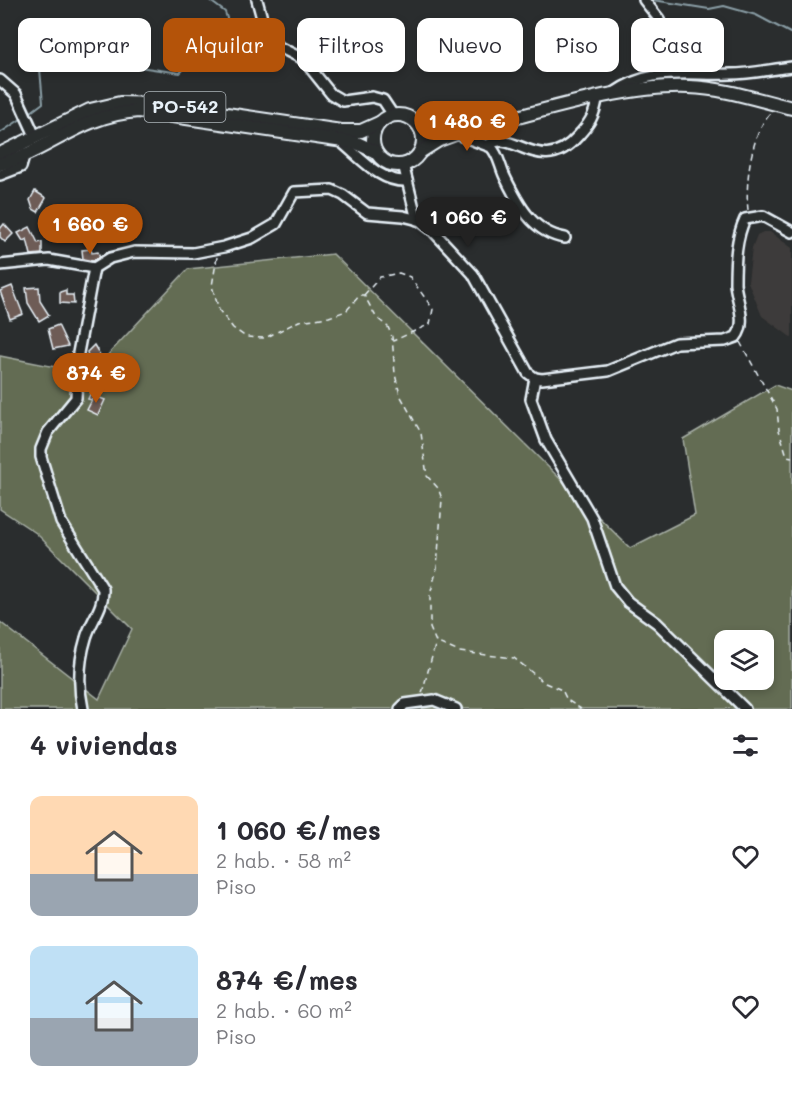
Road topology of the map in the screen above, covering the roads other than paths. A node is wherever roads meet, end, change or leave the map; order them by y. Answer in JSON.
{"nodes":[{"id":1,"x":257,"y":0,"type":"edge"},
{"id":2,"x":644,"y":0,"type":"edge"},
{"id":3,"x":792,"y":67,"type":"edge"},
{"id":4,"x":665,"y":74,"type":"junction"},
{"id":5,"x":0,"y":80,"type":"edge"},
{"id":6,"x":610,"y":96,"type":"junction"},
{"id":7,"x":597,"y":99,"type":"junction"},
{"id":8,"x":792,"y":108,"type":"edge"},
{"id":9,"x":393,"y":115,"type":"junction"},
{"id":10,"x":416,"y":122,"type":"junction"},
{"id":11,"x":379,"y":123,"type":"junction"},
{"id":12,"x":460,"y":132,"type":"junction"},
{"id":13,"x":36,"y":138,"type":"junction"},
{"id":14,"x":340,"y":141,"type":"junction"},
{"id":15,"x":488,"y":145,"type":"junction"},
{"id":16,"x":376,"y":152,"type":"junction"},
{"id":17,"x":420,"y":152,"type":"junction"},
{"id":18,"x":25,"y":153,"type":"junction"},
{"id":19,"x":0,"y":154,"type":"edge"},
{"id":20,"x":0,"y":164,"type":"edge"},
{"id":21,"x":402,"y":164,"type":"junction"},
{"id":22,"x":0,"y":175,"type":"edge"},
{"id":23,"x":407,"y":181,"type":"junction"},
{"id":24,"x":417,"y":220,"type":"junction"},
{"id":25,"x":792,"y":232,"type":"edge"},
{"id":26,"x":565,"y":238,"type":"dead end"},
{"id":27,"x":0,"y":265,"type":"edge"},
{"id":28,"x":94,"y":268,"type":"junction"},
{"id":29,"x":535,"y":378,"type":"junction"},
{"id":30,"x":83,"y":709,"type":"edge"},
{"id":31,"x":400,"y":709,"type":"edge"},
{"id":32,"x":456,"y":709,"type":"edge"},
{"id":33,"x":745,"y":709,"type":"edge"}],
"edges":[{"from":1,"to":9,"type":"street"},
{"from":2,"to":4,"type":"street"},
{"from":3,"to":4,"type":"street"},
{"from":4,"to":6,"type":"street"},
{"from":5,"to":13,"type":"street"},
{"from":6,"to":7,"type":"main road"},
{"from":6,"to":8,"type":"main road"},
{"from":7,"to":12,"type":"main road"},
{"from":7,"to":15,"type":"street"},
{"from":9,"to":10,"type":"main road"},
{"from":9,"to":11,"type":"main road","number":"PO-542"},
{"from":10,"to":12,"type":"main road"},
{"from":10,"to":17,"type":"main road"},
{"from":11,"to":13,"type":"main road","number":"PO-542"},
{"from":11,"to":16,"type":"main road"},
{"from":12,"to":15,"type":"street"},
{"from":12,"to":17,"type":"main road"},
{"from":13,"to":19,"type":"main road","number":"PO-542"},
{"from":14,"to":16,"type":"main road","number":"PO-542"},
{"from":14,"to":18,"type":"main road","number":"PO-542"},
{"from":14,"to":23,"type":"street"},
{"from":15,"to":26,"type":"street"},
{"from":16,"to":21,"type":"main road","number":"PO-542"},
{"from":17,"to":21,"type":"main road"},
{"from":18,"to":20,"type":"main road","number":"PO-542"},
{"from":18,"to":22,"type":"street"},
{"from":21,"to":23,"type":"street"},
{"from":23,"to":24,"type":"street"},
{"from":24,"to":28,"type":"street"},
{"from":24,"to":29,"type":"street"},
{"from":25,"to":29,"type":"street"},
{"from":27,"to":28,"type":"street"},
{"from":28,"to":30,"type":"street"},
{"from":29,"to":33,"type":"street"},
{"from":31,"to":32,"type":"street"}]}
